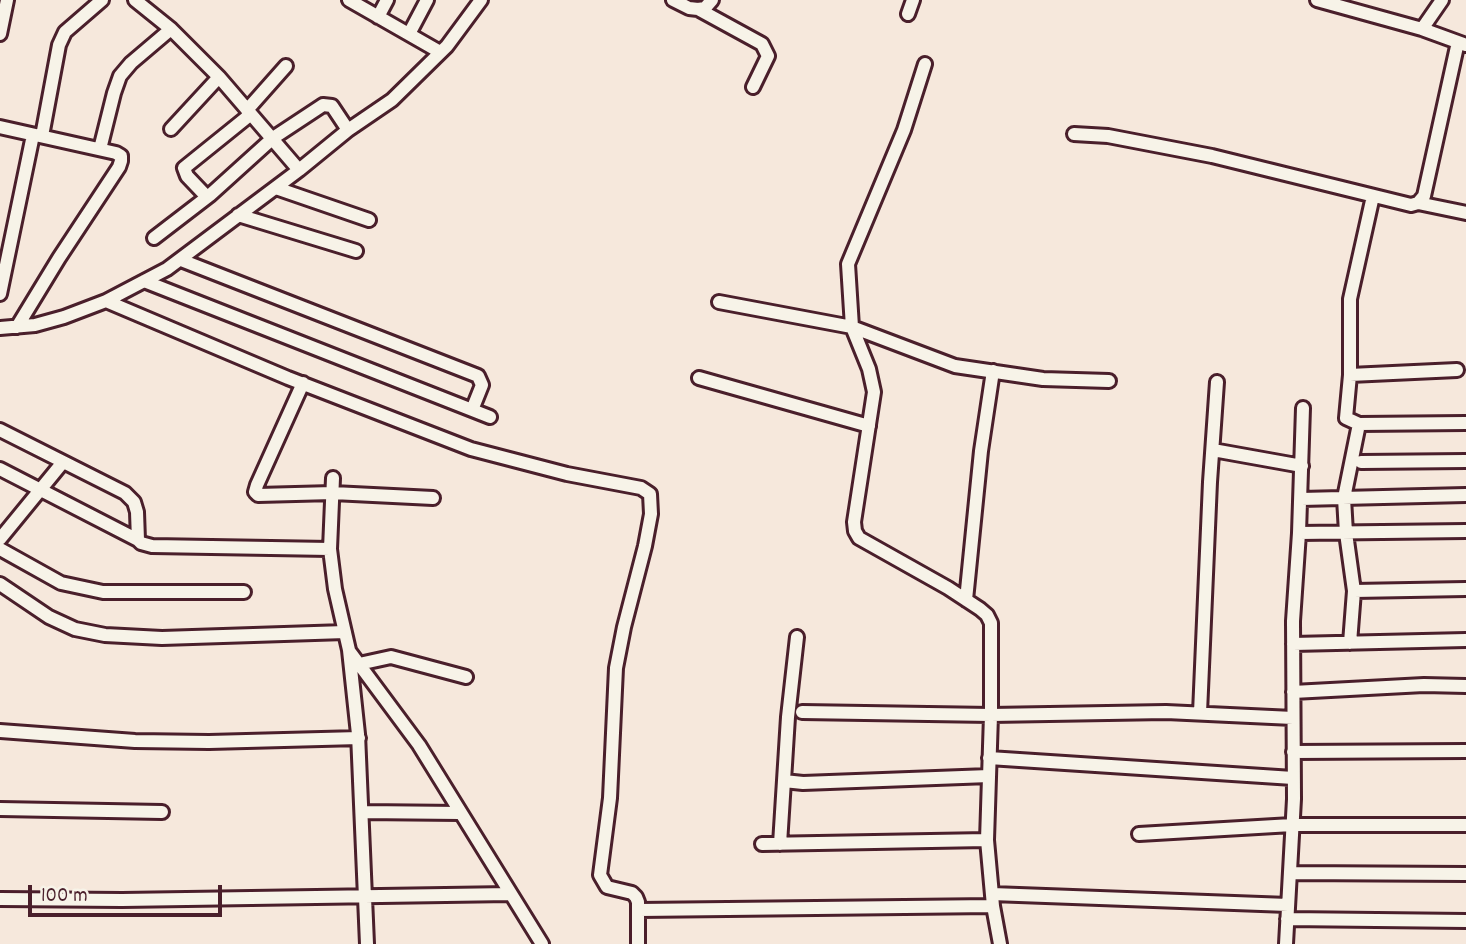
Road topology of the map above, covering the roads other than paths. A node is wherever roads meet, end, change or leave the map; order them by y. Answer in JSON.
{"nodes":[{"id":1,"x":7,"y":0,"type":"edge"},
{"id":2,"x":102,"y":0,"type":"edge"},
{"id":3,"x":135,"y":0,"type":"edge"},
{"id":4,"x":349,"y":0,"type":"edge"},
{"id":5,"x":387,"y":0,"type":"edge"},
{"id":6,"x":427,"y":0,"type":"edge"},
{"id":7,"x":481,"y":0,"type":"edge"},
{"id":8,"x":673,"y":0,"type":"edge"},
{"id":9,"x":712,"y":0,"type":"edge"},
{"id":10,"x":913,"y":0,"type":"edge"},
{"id":11,"x":1317,"y":0,"type":"edge"},
{"id":12,"x":1442,"y":0,"type":"edge"},
{"id":13,"x":698,"y":9,"type":"junction"},
{"id":14,"x":908,"y":14,"type":"dead end"},
{"id":15,"x":378,"y":17,"type":"junction"},
{"id":16,"x":171,"y":29,"type":"junction"},
{"id":17,"x":1422,"y":29,"type":"junction"},
{"id":18,"x":0,"y":34,"type":"edge"},
{"id":19,"x":409,"y":34,"type":"junction"},
{"id":20,"x":1462,"y":44,"type":"edge"},
{"id":21,"x":440,"y":52,"type":"junction"},
{"id":22,"x":925,"y":64,"type":"dead end"},
{"id":23,"x":286,"y":66,"type":"dead end"},
{"id":24,"x":219,"y":77,"type":"junction"},
{"id":25,"x":753,"y":87,"type":"dead end"},
{"id":26,"x":249,"y":112,"type":"junction"},
{"id":27,"x":0,"y":127,"type":"edge"},
{"id":28,"x":171,"y":128,"type":"dead end"},
{"id":29,"x":348,"y":130,"type":"junction"},
{"id":30,"x":1074,"y":134,"type":"dead end"},
{"id":31,"x":37,"y":135,"type":"junction"},
{"id":32,"x":273,"y":138,"type":"junction"},
{"id":33,"x":100,"y":149,"type":"junction"},
{"id":34,"x":299,"y":170,"type":"junction"},
{"id":35,"x":276,"y":188,"type":"junction"},
{"id":36,"x":1373,"y":196,"type":"junction"},
{"id":37,"x":207,"y":197,"type":"junction"},
{"id":38,"x":1418,"y":203,"type":"junction"},
{"id":39,"x":1466,"y":213,"type":"edge"},
{"id":40,"x":238,"y":215,"type":"junction"},
{"id":41,"x":369,"y":220,"type":"dead end"},
{"id":42,"x":154,"y":238,"type":"dead end"},
{"id":43,"x":356,"y":251,"type":"dead end"},
{"id":44,"x":180,"y":260,"type":"junction"},
{"id":45,"x":144,"y":281,"type":"junction"},
{"id":46,"x":0,"y":294,"type":"edge"},
{"id":47,"x":106,"y":301,"type":"junction"},
{"id":48,"x":719,"y":302,"type":"dead end"},
{"id":49,"x":17,"y":327,"type":"junction"},
{"id":50,"x":852,"y":327,"type":"junction"},
{"id":51,"x":0,"y":328,"type":"edge"},
{"id":52,"x":1457,"y":370,"type":"dead end"},
{"id":53,"x":993,"y":371,"type":"junction"},
{"id":54,"x":1350,"y":375,"type":"junction"},
{"id":55,"x":699,"y":378,"type":"dead end"},
{"id":56,"x":1108,"y":381,"type":"dead end"},
{"id":57,"x":1217,"y":382,"type":"dead end"},
{"id":58,"x":303,"y":383,"type":"junction"},
{"id":59,"x":1303,"y":408,"type":"dead end"},
{"id":60,"x":472,"y":410,"type":"junction"},
{"id":61,"x":490,"y":417,"type":"dead end"},
{"id":62,"x":1359,"y":424,"type":"junction"},
{"id":63,"x":1466,"y":424,"type":"edge"},
{"id":64,"x":870,"y":426,"type":"junction"},
{"id":65,"x":0,"y":430,"type":"edge"},
{"id":66,"x":1213,"y":450,"type":"junction"},
{"id":67,"x":1466,"y":461,"type":"edge"},
{"id":68,"x":63,"y":462,"type":"junction"},
{"id":69,"x":1361,"y":462,"type":"dead end"},
{"id":70,"x":1302,"y":466,"type":"junction"},
{"id":71,"x":0,"y":469,"type":"edge"},
{"id":72,"x":334,"y":478,"type":"dead end"},
{"id":73,"x":40,"y":491,"type":"junction"},
{"id":74,"x":333,"y":493,"type":"junction"},
{"id":75,"x":1466,"y":495,"type":"edge"},
{"id":76,"x":433,"y":498,"type":"dead end"},
{"id":77,"x":1344,"y":498,"type":"junction"},
{"id":78,"x":1301,"y":499,"type":"junction"},
{"id":79,"x":1466,"y":531,"type":"edge"},
{"id":80,"x":1299,"y":533,"type":"junction"},
{"id":81,"x":1346,"y":533,"type":"junction"},
{"id":82,"x":0,"y":539,"type":"edge"},
{"id":83,"x":138,"y":540,"type":"junction"},
{"id":84,"x":0,"y":549,"type":"edge"},
{"id":85,"x":330,"y":549,"type":"junction"},
{"id":86,"x":0,"y":584,"type":"edge"},
{"id":87,"x":1466,"y":589,"type":"edge"},
{"id":88,"x":1354,"y":591,"type":"junction"},
{"id":89,"x":244,"y":592,"type":"dead end"},
{"id":90,"x":966,"y":600,"type":"junction"},
{"id":91,"x":345,"y":632,"type":"junction"},
{"id":92,"x":797,"y":637,"type":"dead end"},
{"id":93,"x":1466,"y":640,"type":"edge"},
{"id":94,"x":1350,"y":643,"type":"junction"},
{"id":95,"x":1293,"y":644,"type":"junction"},
{"id":96,"x":349,"y":650,"type":"junction"},
{"id":97,"x":359,"y":664,"type":"junction"},
{"id":98,"x":466,"y":677,"type":"dead end"},
{"id":99,"x":1466,"y":686,"type":"edge"},
{"id":100,"x":1293,"y":692,"type":"junction"},
{"id":101,"x":802,"y":712,"type":"dead end"},
{"id":102,"x":1200,"y":713,"type":"junction"},
{"id":103,"x":992,"y":715,"type":"junction"},
{"id":104,"x":1293,"y":718,"type":"junction"},
{"id":105,"x":0,"y":731,"type":"edge"},
{"id":106,"x":359,"y":738,"type":"junction"},
{"id":107,"x":1466,"y":751,"type":"edge"},
{"id":108,"x":1293,"y":752,"type":"junction"},
{"id":109,"x":989,"y":758,"type":"junction"},
{"id":110,"x":989,"y":776,"type":"junction"},
{"id":111,"x":1293,"y":778,"type":"junction"},
{"id":112,"x":784,"y":781,"type":"junction"},
{"id":113,"x":0,"y":809,"type":"edge"},
{"id":114,"x":162,"y":812,"type":"dead end"},
{"id":115,"x":362,"y":812,"type":"junction"},
{"id":116,"x":460,"y":813,"type":"junction"},
{"id":117,"x":1292,"y":825,"type":"junction"},
{"id":118,"x":1466,"y":825,"type":"edge"},
{"id":119,"x":1139,"y":834,"type":"dead end"},
{"id":120,"x":987,"y":840,"type":"junction"},
{"id":121,"x":762,"y":844,"type":"dead end"},
{"id":122,"x":780,"y":844,"type":"junction"},
{"id":123,"x":1290,"y":873,"type":"junction"},
{"id":124,"x":1466,"y":874,"type":"edge"},
{"id":125,"x":510,"y":894,"type":"junction"},
{"id":126,"x":365,"y":896,"type":"junction"},
{"id":127,"x":0,"y":899,"type":"edge"},
{"id":128,"x":993,"y":900,"type":"junction"},
{"id":129,"x":1288,"y":905,"type":"junction"},
{"id":130,"x":639,"y":910,"type":"junction"},
{"id":131,"x":1287,"y":919,"type":"junction"},
{"id":132,"x":1466,"y":921,"type":"edge"},
{"id":133,"x":367,"y":944,"type":"edge"},
{"id":134,"x":542,"y":944,"type":"edge"},
{"id":135,"x":639,"y":944,"type":"edge"},
{"id":136,"x":1000,"y":944,"type":"edge"},
{"id":137,"x":1286,"y":944,"type":"edge"}],
"edges":[{"from":1,"to":18,"type":"street"},
{"from":2,"to":31,"type":"street"},
{"from":3,"to":16,"type":"street"},
{"from":4,"to":15,"type":"street"},
{"from":5,"to":15,"type":"street"},
{"from":6,"to":19,"type":"street"},
{"from":7,"to":21,"type":"street"},
{"from":8,"to":13,"type":"street"},
{"from":9,"to":13,"type":"street"},
{"from":10,"to":14,"type":"street"},
{"from":11,"to":17,"type":"street"},
{"from":12,"to":17,"type":"street"},
{"from":13,"to":25,"type":"street"},
{"from":15,"to":19,"type":"street"},
{"from":16,"to":24,"type":"street"},
{"from":16,"to":33,"type":"street"},
{"from":17,"to":20,"type":"street"},
{"from":19,"to":21,"type":"street"},
{"from":20,"to":38,"type":"street"},
{"from":21,"to":29,"type":"street"},
{"from":22,"to":50,"type":"street"},
{"from":23,"to":26,"type":"street"},
{"from":24,"to":26,"type":"street"},
{"from":24,"to":28,"type":"street"},
{"from":26,"to":32,"type":"street"},
{"from":26,"to":37,"type":"street"},
{"from":27,"to":31,"type":"street"},
{"from":29,"to":32,"type":"street"},
{"from":29,"to":34,"type":"street"},
{"from":30,"to":36,"type":"street"},
{"from":31,"to":33,"type":"street"},
{"from":31,"to":46,"type":"street"},
{"from":32,"to":34,"type":"street"},
{"from":32,"to":37,"type":"street"},
{"from":33,"to":49,"type":"street"},
{"from":34,"to":35,"type":"street"},
{"from":35,"to":40,"type":"street"},
{"from":35,"to":41,"type":"street"},
{"from":36,"to":38,"type":"street"},
{"from":36,"to":54,"type":"street"},
{"from":37,"to":42,"type":"street"},
{"from":38,"to":39,"type":"street"},
{"from":40,"to":43,"type":"street"},
{"from":40,"to":44,"type":"street"},
{"from":44,"to":45,"type":"street"},
{"from":44,"to":60,"type":"street"},
{"from":45,"to":47,"type":"street"},
{"from":45,"to":60,"type":"street"},
{"from":47,"to":49,"type":"street"},
{"from":47,"to":58,"type":"street"},
{"from":48,"to":50,"type":"street"},
{"from":49,"to":51,"type":"street"},
{"from":50,"to":53,"type":"street"},
{"from":50,"to":64,"type":"street"},
{"from":52,"to":54,"type":"street"},
{"from":53,"to":56,"type":"street"},
{"from":53,"to":90,"type":"street"},
{"from":54,"to":62,"type":"street"},
{"from":55,"to":64,"type":"street"},
{"from":57,"to":66,"type":"street"},
{"from":58,"to":74,"type":"street"},
{"from":58,"to":130,"type":"street"},
{"from":59,"to":70,"type":"street"},
{"from":60,"to":61,"type":"street"},
{"from":62,"to":63,"type":"street"},
{"from":62,"to":77,"type":"street"},
{"from":64,"to":90,"type":"street"},
{"from":65,"to":68,"type":"street"},
{"from":66,"to":70,"type":"street"},
{"from":66,"to":102,"type":"street"},
{"from":67,"to":69,"type":"street"},
{"from":68,"to":73,"type":"street"},
{"from":68,"to":83,"type":"street"},
{"from":70,"to":78,"type":"street"},
{"from":71,"to":73,"type":"street"},
{"from":72,"to":74,"type":"street"},
{"from":73,"to":82,"type":"street"},
{"from":73,"to":83,"type":"street"},
{"from":74,"to":76,"type":"street"},
{"from":74,"to":85,"type":"street"},
{"from":75,"to":77,"type":"street"},
{"from":77,"to":78,"type":"street"},
{"from":77,"to":81,"type":"street"},
{"from":78,"to":80,"type":"street"},
{"from":79,"to":81,"type":"street"},
{"from":80,"to":81,"type":"street"},
{"from":80,"to":95,"type":"street"},
{"from":81,"to":88,"type":"street"},
{"from":83,"to":85,"type":"street"},
{"from":84,"to":89,"type":"street"},
{"from":85,"to":91,"type":"street"},
{"from":86,"to":91,"type":"street"},
{"from":87,"to":88,"type":"street"},
{"from":88,"to":94,"type":"street"},
{"from":90,"to":103,"type":"street"},
{"from":91,"to":96,"type":"street"},
{"from":92,"to":112,"type":"street"},
{"from":93,"to":94,"type":"street"},
{"from":94,"to":95,"type":"street"},
{"from":95,"to":100,"type":"street"},
{"from":96,"to":97,"type":"street"},
{"from":96,"to":106,"type":"street"},
{"from":97,"to":98,"type":"street"},
{"from":97,"to":116,"type":"street"},
{"from":99,"to":100,"type":"street"},
{"from":100,"to":104,"type":"street"},
{"from":101,"to":103,"type":"street"},
{"from":102,"to":103,"type":"street"},
{"from":102,"to":104,"type":"street"},
{"from":103,"to":109,"type":"street"},
{"from":104,"to":108,"type":"street"},
{"from":105,"to":106,"type":"street"},
{"from":106,"to":115,"type":"street"},
{"from":107,"to":108,"type":"street"},
{"from":108,"to":111,"type":"street"},
{"from":109,"to":110,"type":"street"},
{"from":109,"to":111,"type":"street"},
{"from":110,"to":112,"type":"street"},
{"from":110,"to":120,"type":"street"},
{"from":111,"to":117,"type":"street"},
{"from":112,"to":122,"type":"street"},
{"from":113,"to":114,"type":"street"},
{"from":115,"to":116,"type":"street"},
{"from":115,"to":126,"type":"street"},
{"from":116,"to":125,"type":"street"},
{"from":117,"to":118,"type":"street"},
{"from":117,"to":119,"type":"street"},
{"from":117,"to":123,"type":"street"},
{"from":120,"to":122,"type":"street"},
{"from":120,"to":128,"type":"street"},
{"from":121,"to":122,"type":"street"},
{"from":123,"to":124,"type":"street"},
{"from":123,"to":129,"type":"street"},
{"from":125,"to":126,"type":"street"},
{"from":125,"to":134,"type":"street"},
{"from":126,"to":127,"type":"street"},
{"from":126,"to":133,"type":"street"},
{"from":128,"to":129,"type":"street"},
{"from":128,"to":130,"type":"street"},
{"from":128,"to":136,"type":"street"},
{"from":129,"to":131,"type":"street"},
{"from":130,"to":135,"type":"street"},
{"from":131,"to":132,"type":"street"},
{"from":131,"to":137,"type":"street"}]}
